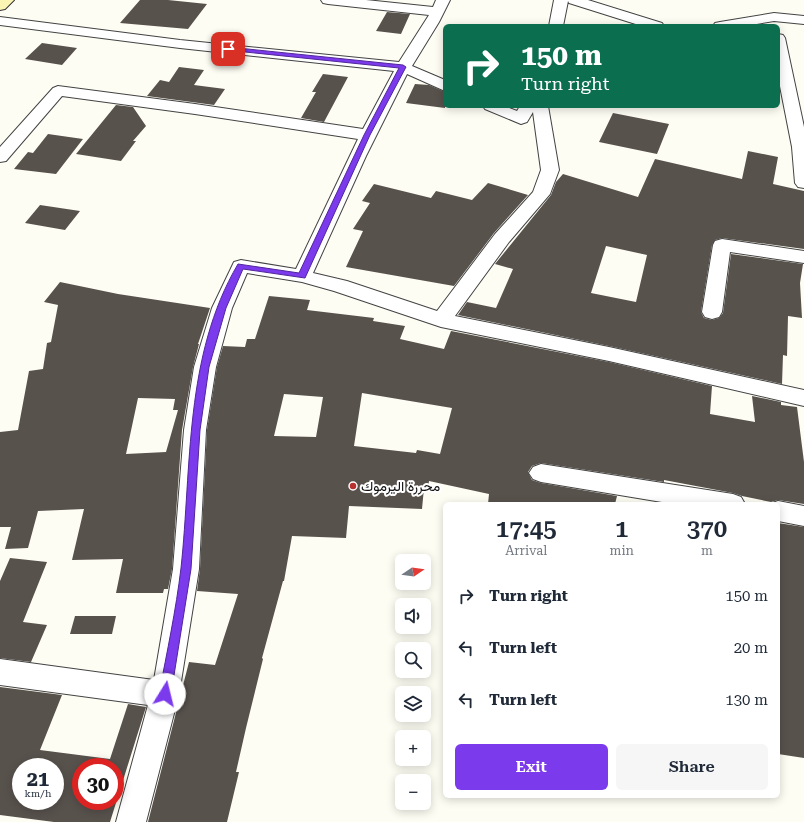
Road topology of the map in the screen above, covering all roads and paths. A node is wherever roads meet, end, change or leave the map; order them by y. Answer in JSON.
{"nodes":[{"id":1,"x":7,"y":0,"type":"edge"},
{"id":2,"x":328,"y":0,"type":"edge"},
{"id":3,"x":561,"y":0,"type":"edge"},
{"id":4,"x":574,"y":0,"type":"edge"},
{"id":5,"x":0,"y":6,"type":"edge"},
{"id":6,"x":440,"y":6,"type":"edge"},
{"id":7,"x":774,"y":16,"type":"edge"},
{"id":8,"x":804,"y":20,"type":"edge"},
{"id":9,"x":0,"y":21,"type":"edge"},
{"id":10,"x":556,"y":24,"type":"edge"},
{"id":11,"x":651,"y":24,"type":"edge"},
{"id":12,"x":731,"y":24,"type":"edge"},
{"id":13,"x":780,"y":47,"type":"edge"},
{"id":14,"x":403,"y":67,"type":"junction"},
{"id":15,"x":443,"y":85,"type":"edge"},
{"id":16,"x":496,"y":108,"type":"edge"},
{"id":17,"x":527,"y":108,"type":"edge"},
{"id":18,"x":540,"y":108,"type":"edge"},
{"id":19,"x":367,"y":135,"type":"junction"},
{"id":20,"x":801,"y":141,"type":"edge"},
{"id":21,"x":0,"y":158,"type":"edge"},
{"id":22,"x":804,"y":183,"type":"edge"},
{"id":23,"x":804,"y":257,"type":"edge"},
{"id":24,"x":302,"y":276,"type":"junction"},
{"id":25,"x":712,"y":312,"type":"dead end"},
{"id":26,"x":441,"y":320,"type":"junction"},
{"id":27,"x":804,"y":398,"type":"edge"},
{"id":28,"x":541,"y":473,"type":"dead end"},
{"id":29,"x":721,"y":502,"type":"edge"},
{"id":30,"x":780,"y":511,"type":"edge"},
{"id":31,"x":804,"y":516,"type":"edge"},
{"id":32,"x":0,"y":672,"type":"edge"},
{"id":33,"x":165,"y":694,"type":"junction"},
{"id":34,"x":131,"y":822,"type":"edge"}],
"edges":[{"from":1,"to":5,"type":"street"},
{"from":2,"to":6,"type":"street"},
{"from":3,"to":10,"type":"street"},
{"from":4,"to":11,"type":"street"},
{"from":6,"to":14,"type":"street"},
{"from":7,"to":8,"type":"street"},
{"from":7,"to":12,"type":"street"},
{"from":9,"to":14,"type":"street"},
{"from":13,"to":20,"type":"street"},
{"from":14,"to":15,"type":"street"},
{"from":14,"to":19,"type":"street"},
{"from":16,"to":17,"type":"street"},
{"from":18,"to":26,"type":"street"},
{"from":19,"to":21,"type":"street"},
{"from":19,"to":24,"type":"street"},
{"from":20,"to":22,"type":"street"},
{"from":23,"to":25,"type":"street"},
{"from":24,"to":26,"type":"street"},
{"from":24,"to":33,"type":"street"},
{"from":26,"to":27,"type":"street"},
{"from":28,"to":29,"type":"street"},
{"from":30,"to":31,"type":"street"},
{"from":32,"to":33,"type":"street"},
{"from":33,"to":34,"type":"street"}]}
